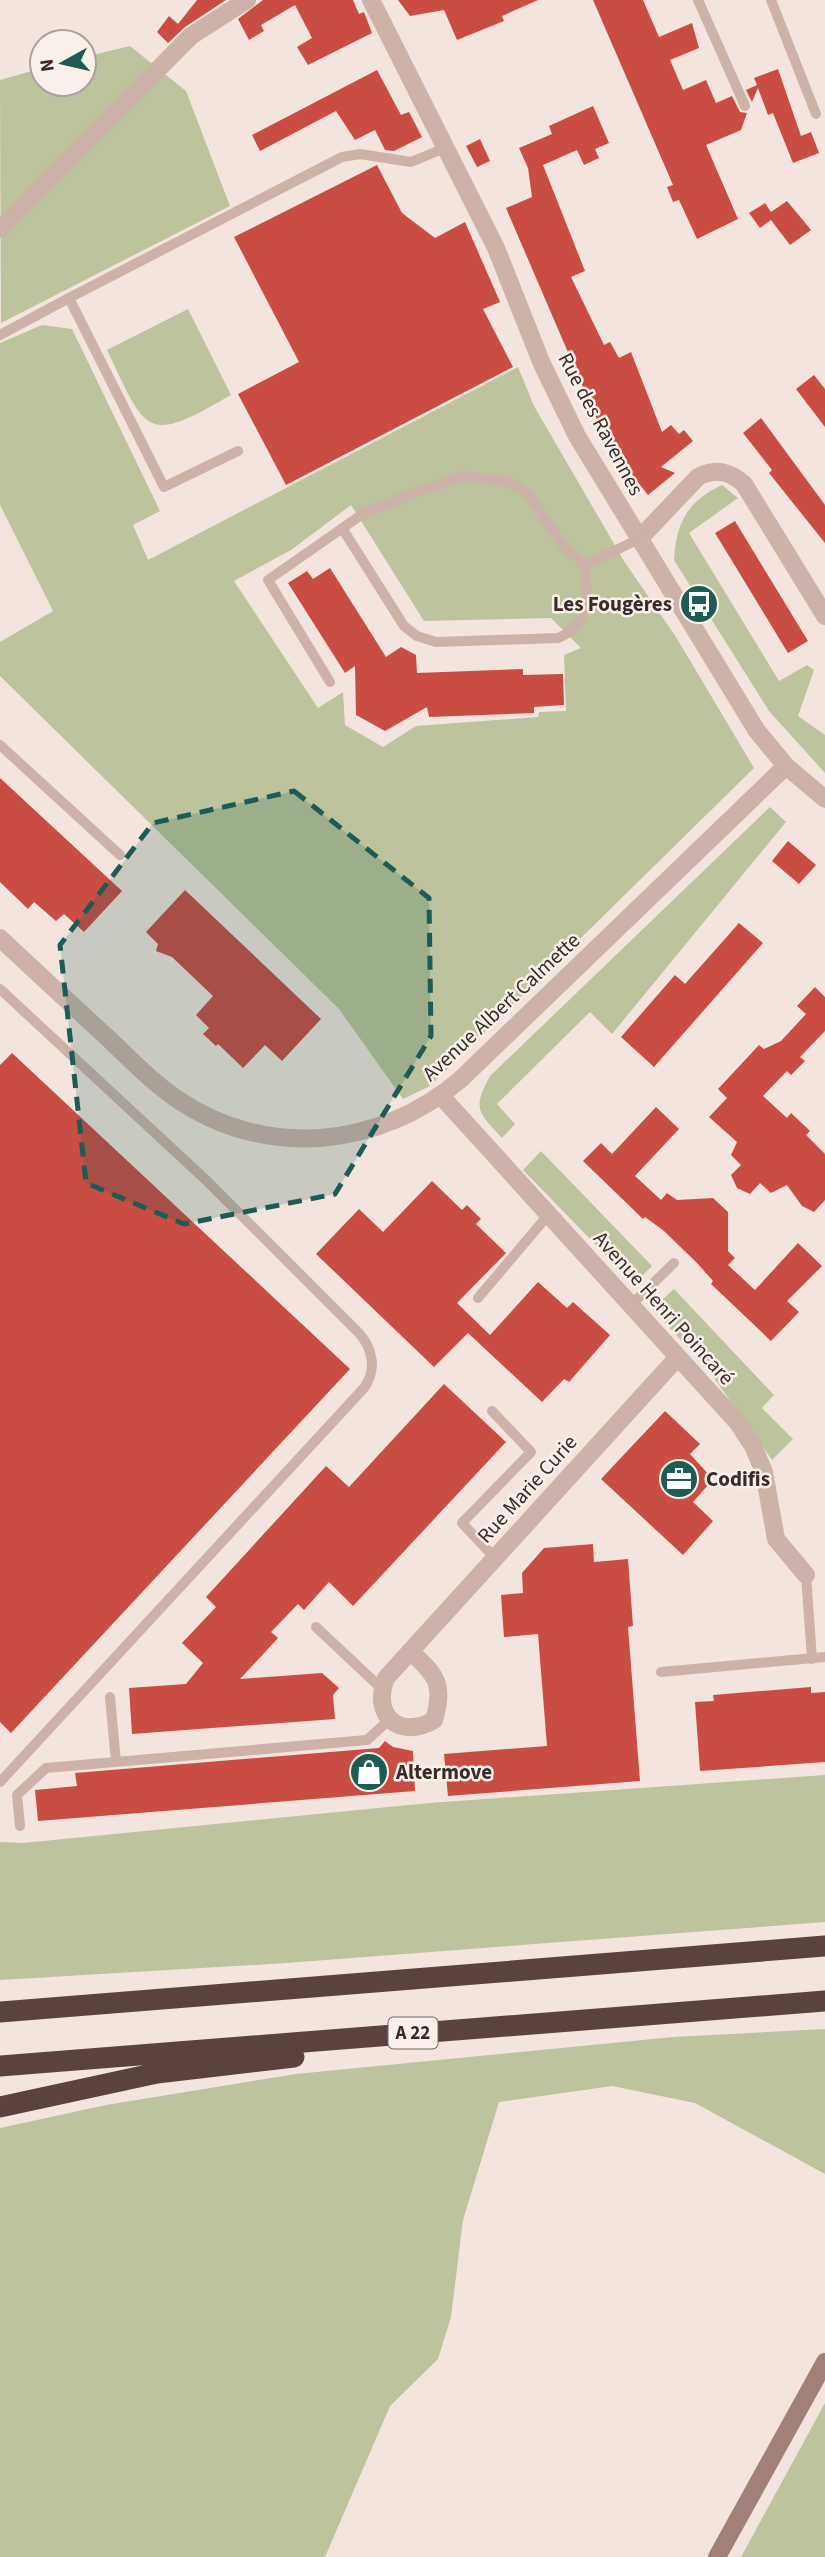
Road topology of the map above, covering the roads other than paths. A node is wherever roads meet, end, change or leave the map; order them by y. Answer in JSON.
{"nodes":[{"id":1,"x":247,"y":0,"type":"edge"},
{"id":2,"x":371,"y":0,"type":"edge"},
{"id":3,"x":698,"y":0,"type":"edge"},
{"id":4,"x":771,"y":0,"type":"edge"},
{"id":5,"x":745,"y":106,"type":"dead end"},
{"id":6,"x":816,"y":114,"type":"dead end"},
{"id":7,"x":445,"y":148,"type":"junction"},
{"id":8,"x":0,"y":229,"type":"edge"},
{"id":9,"x":69,"y":298,"type":"junction"},
{"id":10,"x":0,"y":335,"type":"edge"},
{"id":11,"x":238,"y":451,"type":"dead end"},
{"id":12,"x":342,"y":528,"type":"junction"},
{"id":13,"x":639,"y":539,"type":"junction"},
{"id":14,"x":585,"y":565,"type":"junction"},
{"id":15,"x":825,"y":615,"type":"edge"},
{"id":16,"x":330,"y":682,"type":"dead end"},
{"id":17,"x":0,"y":745,"type":"edge"},
{"id":18,"x":786,"y":766,"type":"junction"},
{"id":19,"x":825,"y":799,"type":"edge"},
{"id":20,"x":120,"y":855,"type":"dead end"},
{"id":21,"x":0,"y":938,"type":"edge"},
{"id":22,"x":0,"y":989,"type":"edge"},
{"id":23,"x":441,"y":1096,"type":"junction"},
{"id":24,"x":549,"y":1214,"type":"junction"},
{"id":25,"x":674,"y":1263,"type":"dead end"},
{"id":26,"x":478,"y":1298,"type":"dead end"},
{"id":27,"x":631,"y":1305,"type":"junction"},
{"id":28,"x":678,"y":1357,"type":"junction"},
{"id":29,"x":492,"y":1411,"type":"dead end"},
{"id":30,"x":495,"y":1558,"type":"junction"},
{"id":31,"x":806,"y":1575,"type":"joint"},
{"id":32,"x":317,"y":1627,"type":"dead end"},
{"id":33,"x":410,"y":1651,"type":"junction"},
{"id":34,"x":825,"y":1657,"type":"edge"},
{"id":35,"x":812,"y":1658,"type":"junction"},
{"id":36,"x":662,"y":1672,"type":"dead end"},
{"id":37,"x":382,"y":1689,"type":"junction"},
{"id":38,"x":110,"y":1698,"type":"dead end"},
{"id":39,"x":390,"y":1719,"type":"junction"},
{"id":40,"x":116,"y":1762,"type":"junction"},
{"id":41,"x":0,"y":1782,"type":"edge"},
{"id":42,"x":20,"y":1826,"type":"dead end"},
{"id":43,"x":825,"y":1946,"type":"edge"},
{"id":44,"x":825,"y":2001,"type":"edge"},
{"id":45,"x":0,"y":2012,"type":"edge"},
{"id":46,"x":531,"y":2024,"type":"junction"},
{"id":47,"x":0,"y":2066,"type":"edge"},
{"id":48,"x":0,"y":2106,"type":"edge"},
{"id":49,"x":825,"y":2362,"type":"edge"},
{"id":50,"x":717,"y":2557,"type":"edge"}],
"edges":[{"from":1,"to":8,"type":"street"},
{"from":2,"to":7,"type":"street","name":"Rue des Ravennes"},
{"from":3,"to":5,"type":"lane"},
{"from":4,"to":6,"type":"lane"},
{"from":7,"to":9,"type":"lane"},
{"from":7,"to":13,"type":"street","name":"Rue des Ravennes"},
{"from":9,"to":10,"type":"lane"},
{"from":9,"to":11,"type":"lane"},
{"from":12,"to":14,"type":"lane"},
{"from":12,"to":14,"type":"lane"},
{"from":12,"to":16,"type":"lane"},
{"from":13,"to":14,"type":"lane"},
{"from":13,"to":15,"type":"street"},
{"from":13,"to":18,"type":"street","name":"Rue des Ravennes"},
{"from":17,"to":20,"type":"lane"},
{"from":18,"to":19,"type":"street","name":"Rue des Ravennes"},
{"from":18,"to":23,"type":"street","name":"Avenue Albert Calmette"},
{"from":21,"to":23,"type":"street","name":"Avenue Albert Calmette"},
{"from":22,"to":41,"type":"lane"},
{"from":23,"to":24,"type":"street","name":"Avenue Henri Poincaré"},
{"from":24,"to":26,"type":"lane"},
{"from":24,"to":27,"type":"street","name":"Avenue Henri Poincaré"},
{"from":25,"to":27,"type":"lane"},
{"from":27,"to":28,"type":"street","name":"Avenue Henri Poincaré"},
{"from":28,"to":30,"type":"street","name":"Rue Marie Curie"},
{"from":28,"to":31,"type":"street","name":"Avenue Henri Poincaré"},
{"from":29,"to":30,"type":"lane"},
{"from":30,"to":33,"type":"street","name":"Rue Marie Curie"},
{"from":31,"to":35,"type":"lane"},
{"from":32,"to":37,"type":"lane"},
{"from":33,"to":37,"type":"street","name":"Rue Marie Curie"},
{"from":33,"to":39,"type":"street"},
{"from":34,"to":35,"type":"lane"},
{"from":35,"to":36,"type":"lane"},
{"from":37,"to":39,"type":"street"},
{"from":38,"to":40,"type":"lane"},
{"from":39,"to":40,"type":"lane"},
{"from":40,"to":42,"type":"lane"},
{"from":43,"to":45,"type":"highway"},
{"from":44,"to":46,"type":"highway","number":"A 22"},
{"from":46,"to":47,"type":"highway","number":"A 22"},
{"from":46,"to":48,"type":"highway"},
{"from":49,"to":50,"type":"main road"}]}
